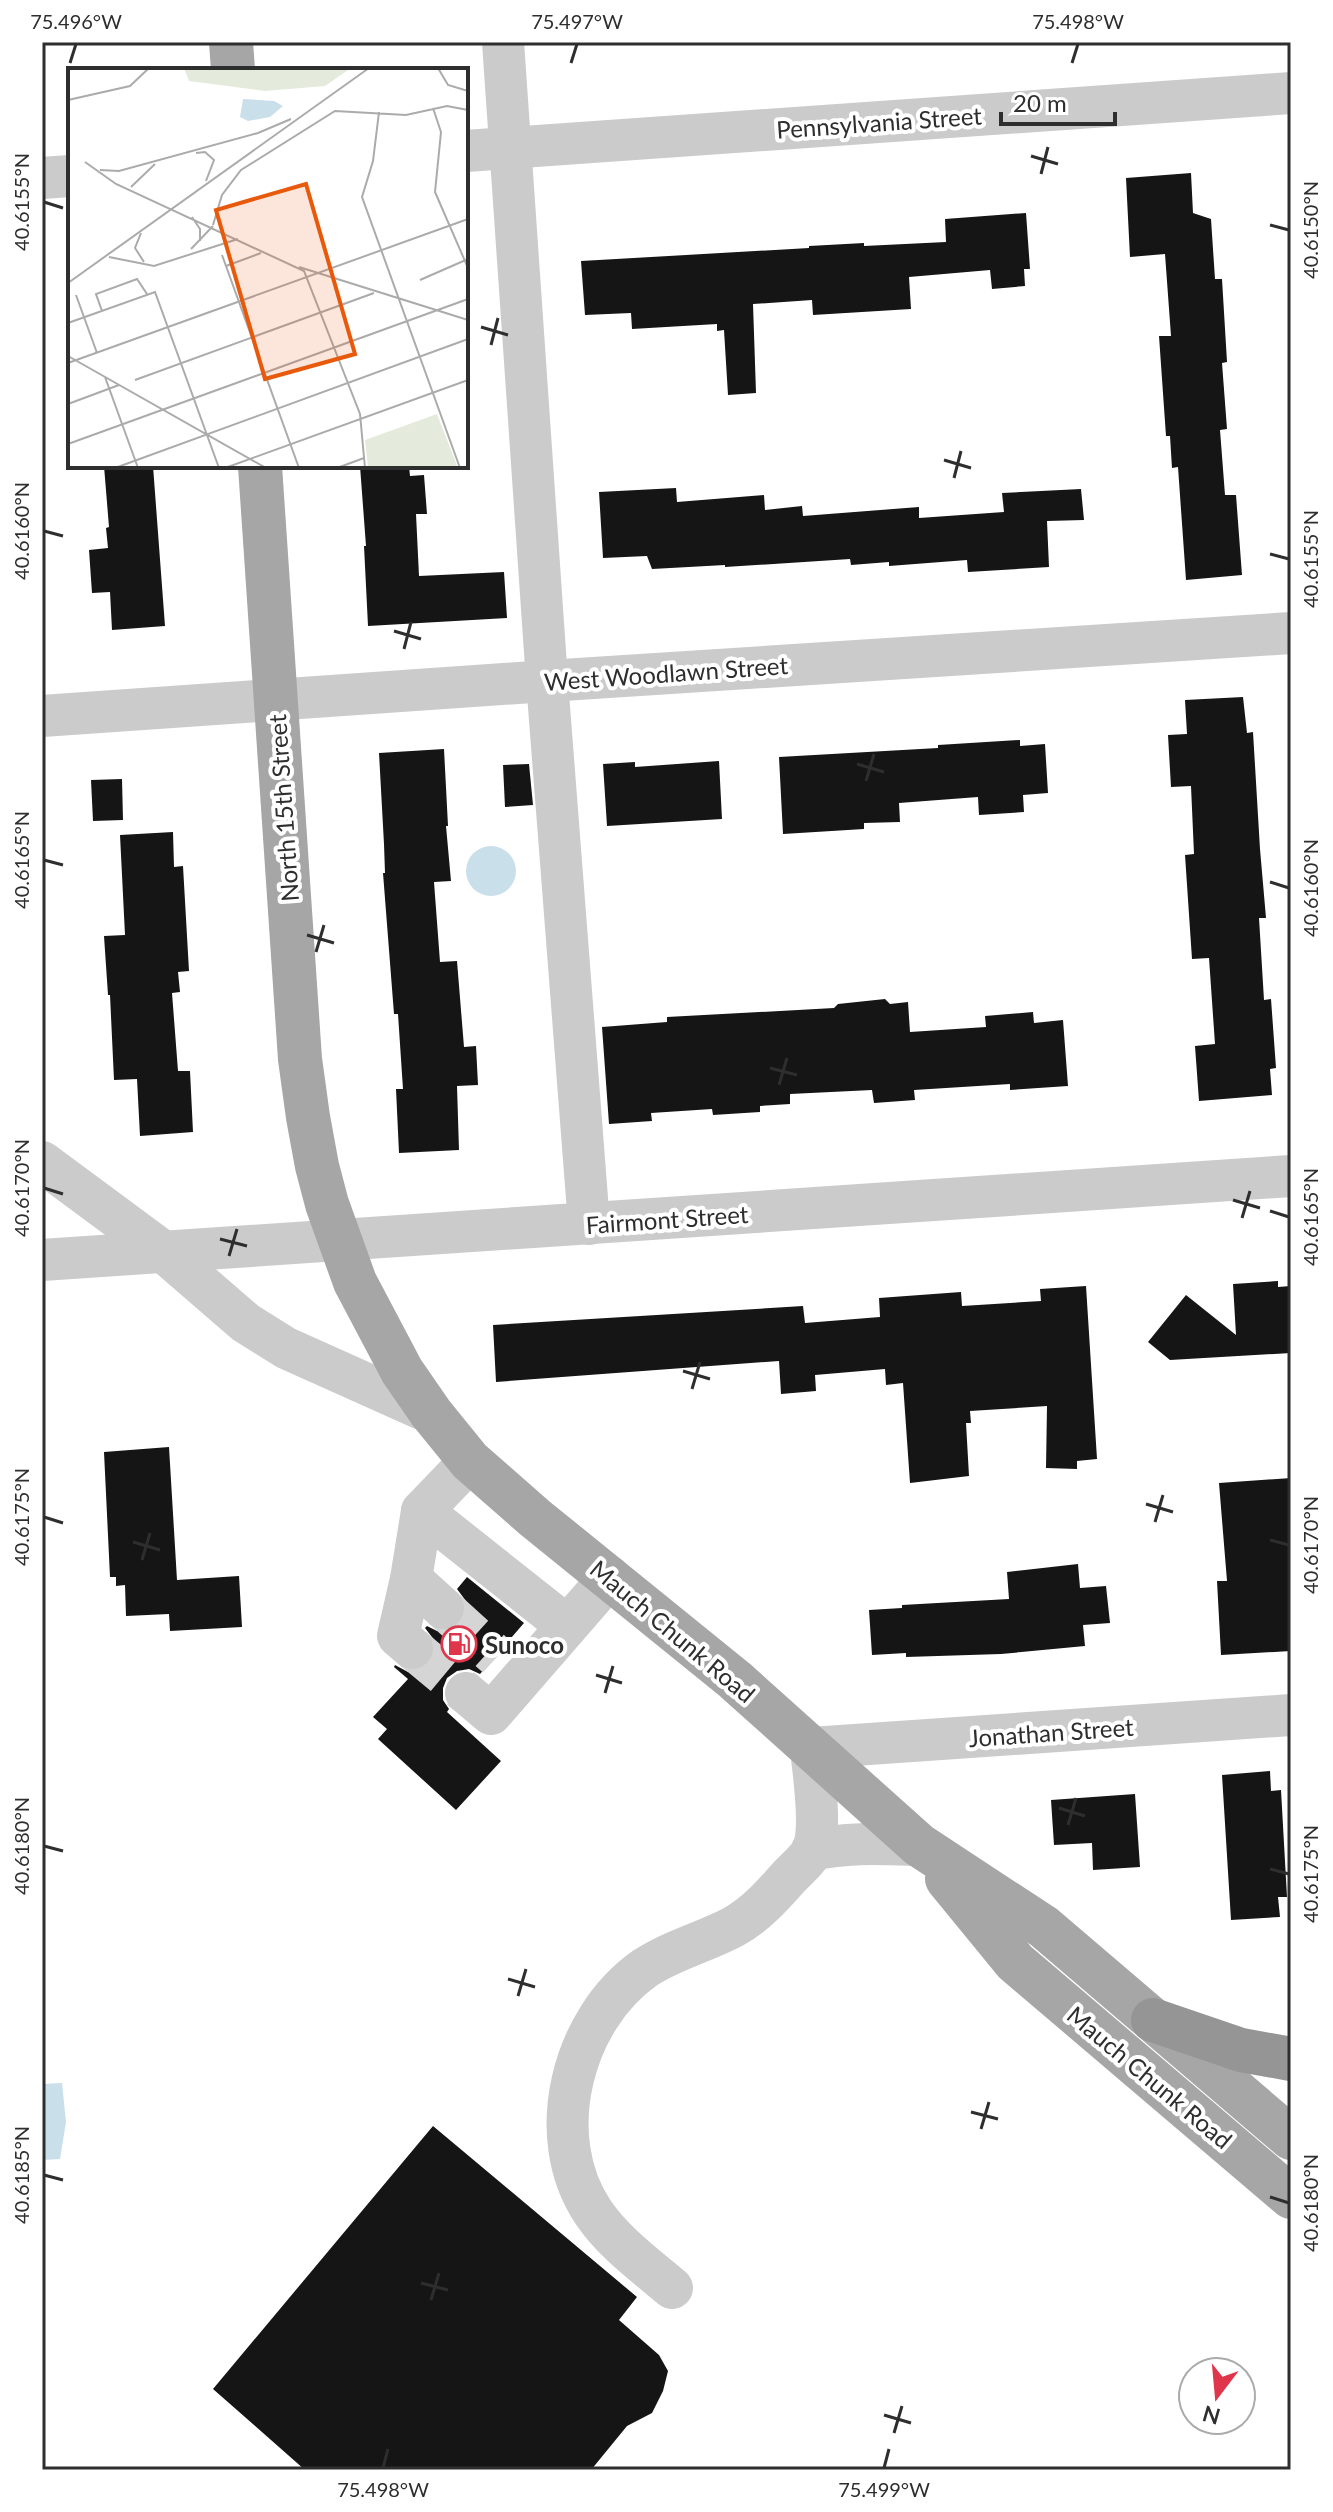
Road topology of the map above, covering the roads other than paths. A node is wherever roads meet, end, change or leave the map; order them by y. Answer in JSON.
{"nodes":[{"id":1,"x":231,"y":42,"type":"edge"},
{"id":2,"x":503,"y":42,"type":"edge"},
{"id":3,"x":233,"y":68,"type":"edge"},
{"id":4,"x":1291,"y":93,"type":"edge"},
{"id":5,"x":510,"y":149,"type":"junction"},
{"id":6,"x":468,"y":151,"type":"edge"},
{"id":7,"x":68,"y":176,"type":"edge"},
{"id":8,"x":42,"y":178,"type":"edge"},
{"id":9,"x":260,"y":468,"type":"edge"},
{"id":10,"x":1291,"y":633,"type":"edge"},
{"id":11,"x":547,"y":681,"type":"junction"},
{"id":12,"x":276,"y":701,"type":"junction"},
{"id":13,"x":42,"y":716,"type":"edge"},
{"id":14,"x":42,"y":1162,"type":"edge"},
{"id":15,"x":1291,"y":1176,"type":"edge"},
{"id":16,"x":589,"y":1224,"type":"junction"},
{"id":17,"x":339,"y":1241,"type":"junction"},
{"id":18,"x":165,"y":1253,"type":"junction"},
{"id":19,"x":42,"y":1260,"type":"edge"},
{"id":20,"x":431,"y":1413,"type":"junction"},
{"id":21,"x":470,"y":1461,"type":"junction"},
{"id":22,"x":422,"y":1511,"type":"junction"},
{"id":23,"x":610,"y":1577,"type":"junction"},
{"id":24,"x":411,"y":1579,"type":"junction"},
{"id":25,"x":443,"y":1608,"type":"tunnel mouth"},
{"id":26,"x":567,"y":1626,"type":"junction"},
{"id":27,"x":412,"y":1648,"type":"tunnel mouth"},
{"id":28,"x":466,"y":1693,"type":"tunnel mouth"},
{"id":29,"x":1291,"y":1715,"type":"edge"},
{"id":30,"x":811,"y":1748,"type":"junction"},
{"id":31,"x":919,"y":1845,"type":"junction"},
{"id":32,"x":812,"y":1850,"type":"junction"},
{"id":33,"x":1153,"y":2020,"type":"junction"},
{"id":34,"x":1291,"y":2059,"type":"edge"},
{"id":35,"x":1291,"y":2138,"type":"edge"},
{"id":36,"x":1291,"y":2197,"type":"edge"},
{"id":37,"x":672,"y":2288,"type":"dead end"}],
"edges":[{"from":1,"to":3,"type":"main road"},
{"from":2,"to":5,"type":"street"},
{"from":4,"to":5,"type":"street","name":"Pennsylvania Street"},
{"from":5,"to":6,"type":"street","name":"Pennsylvania Street"},
{"from":5,"to":11,"type":"street"},
{"from":7,"to":8,"type":"street"},
{"from":9,"to":12,"type":"main road","name":"North 15th Street"},
{"from":10,"to":11,"type":"street","name":"West Woodlawn Street"},
{"from":11,"to":12,"type":"street","name":"West Woodlawn Street"},
{"from":11,"to":16,"type":"street"},
{"from":12,"to":13,"type":"street","name":"West Woodlawn Street"},
{"from":12,"to":17,"type":"main road","name":"North 15th Street"},
{"from":14,"to":18,"type":"street","name":"Mauch Chunk Road"},
{"from":15,"to":16,"type":"street","name":"Fairmont Street"},
{"from":16,"to":17,"type":"street","name":"Fairmont Street"},
{"from":17,"to":18,"type":"street","name":"Fairmont Street"},
{"from":17,"to":20,"type":"main road","name":"Mauch Chunk Road"},
{"from":18,"to":19,"type":"street","name":"Fairmont Street"},
{"from":18,"to":20,"type":"street","name":"Mauch Chunk Road"},
{"from":20,"to":21,"type":"main road","name":"Mauch Chunk Road"},
{"from":21,"to":22,"type":"street"},
{"from":21,"to":23,"type":"main road","name":"Mauch Chunk Road"},
{"from":22,"to":24,"type":"street"},
{"from":22,"to":26,"type":"street"},
{"from":23,"to":26,"type":"street"},
{"from":23,"to":30,"type":"main road","name":"Mauch Chunk Road"},
{"from":24,"to":25,"type":"street"},
{"from":24,"to":27,"type":"street"},
{"from":26,"to":28,"type":"street"},
{"from":29,"to":30,"type":"street","name":"Jonathan Street"},
{"from":30,"to":31,"type":"main road","name":"Mauch Chunk Road"},
{"from":30,"to":32,"type":"street"},
{"from":31,"to":32,"type":"street"},
{"from":31,"to":33,"type":"main road","name":"Mauch Chunk Road"},
{"from":31,"to":36,"type":"main road","name":"Mauch Chunk Road"},
{"from":32,"to":37,"type":"street"},
{"from":33,"to":34,"type":"highway"},
{"from":33,"to":35,"type":"main road","name":"Mauch Chunk Road"}]}
